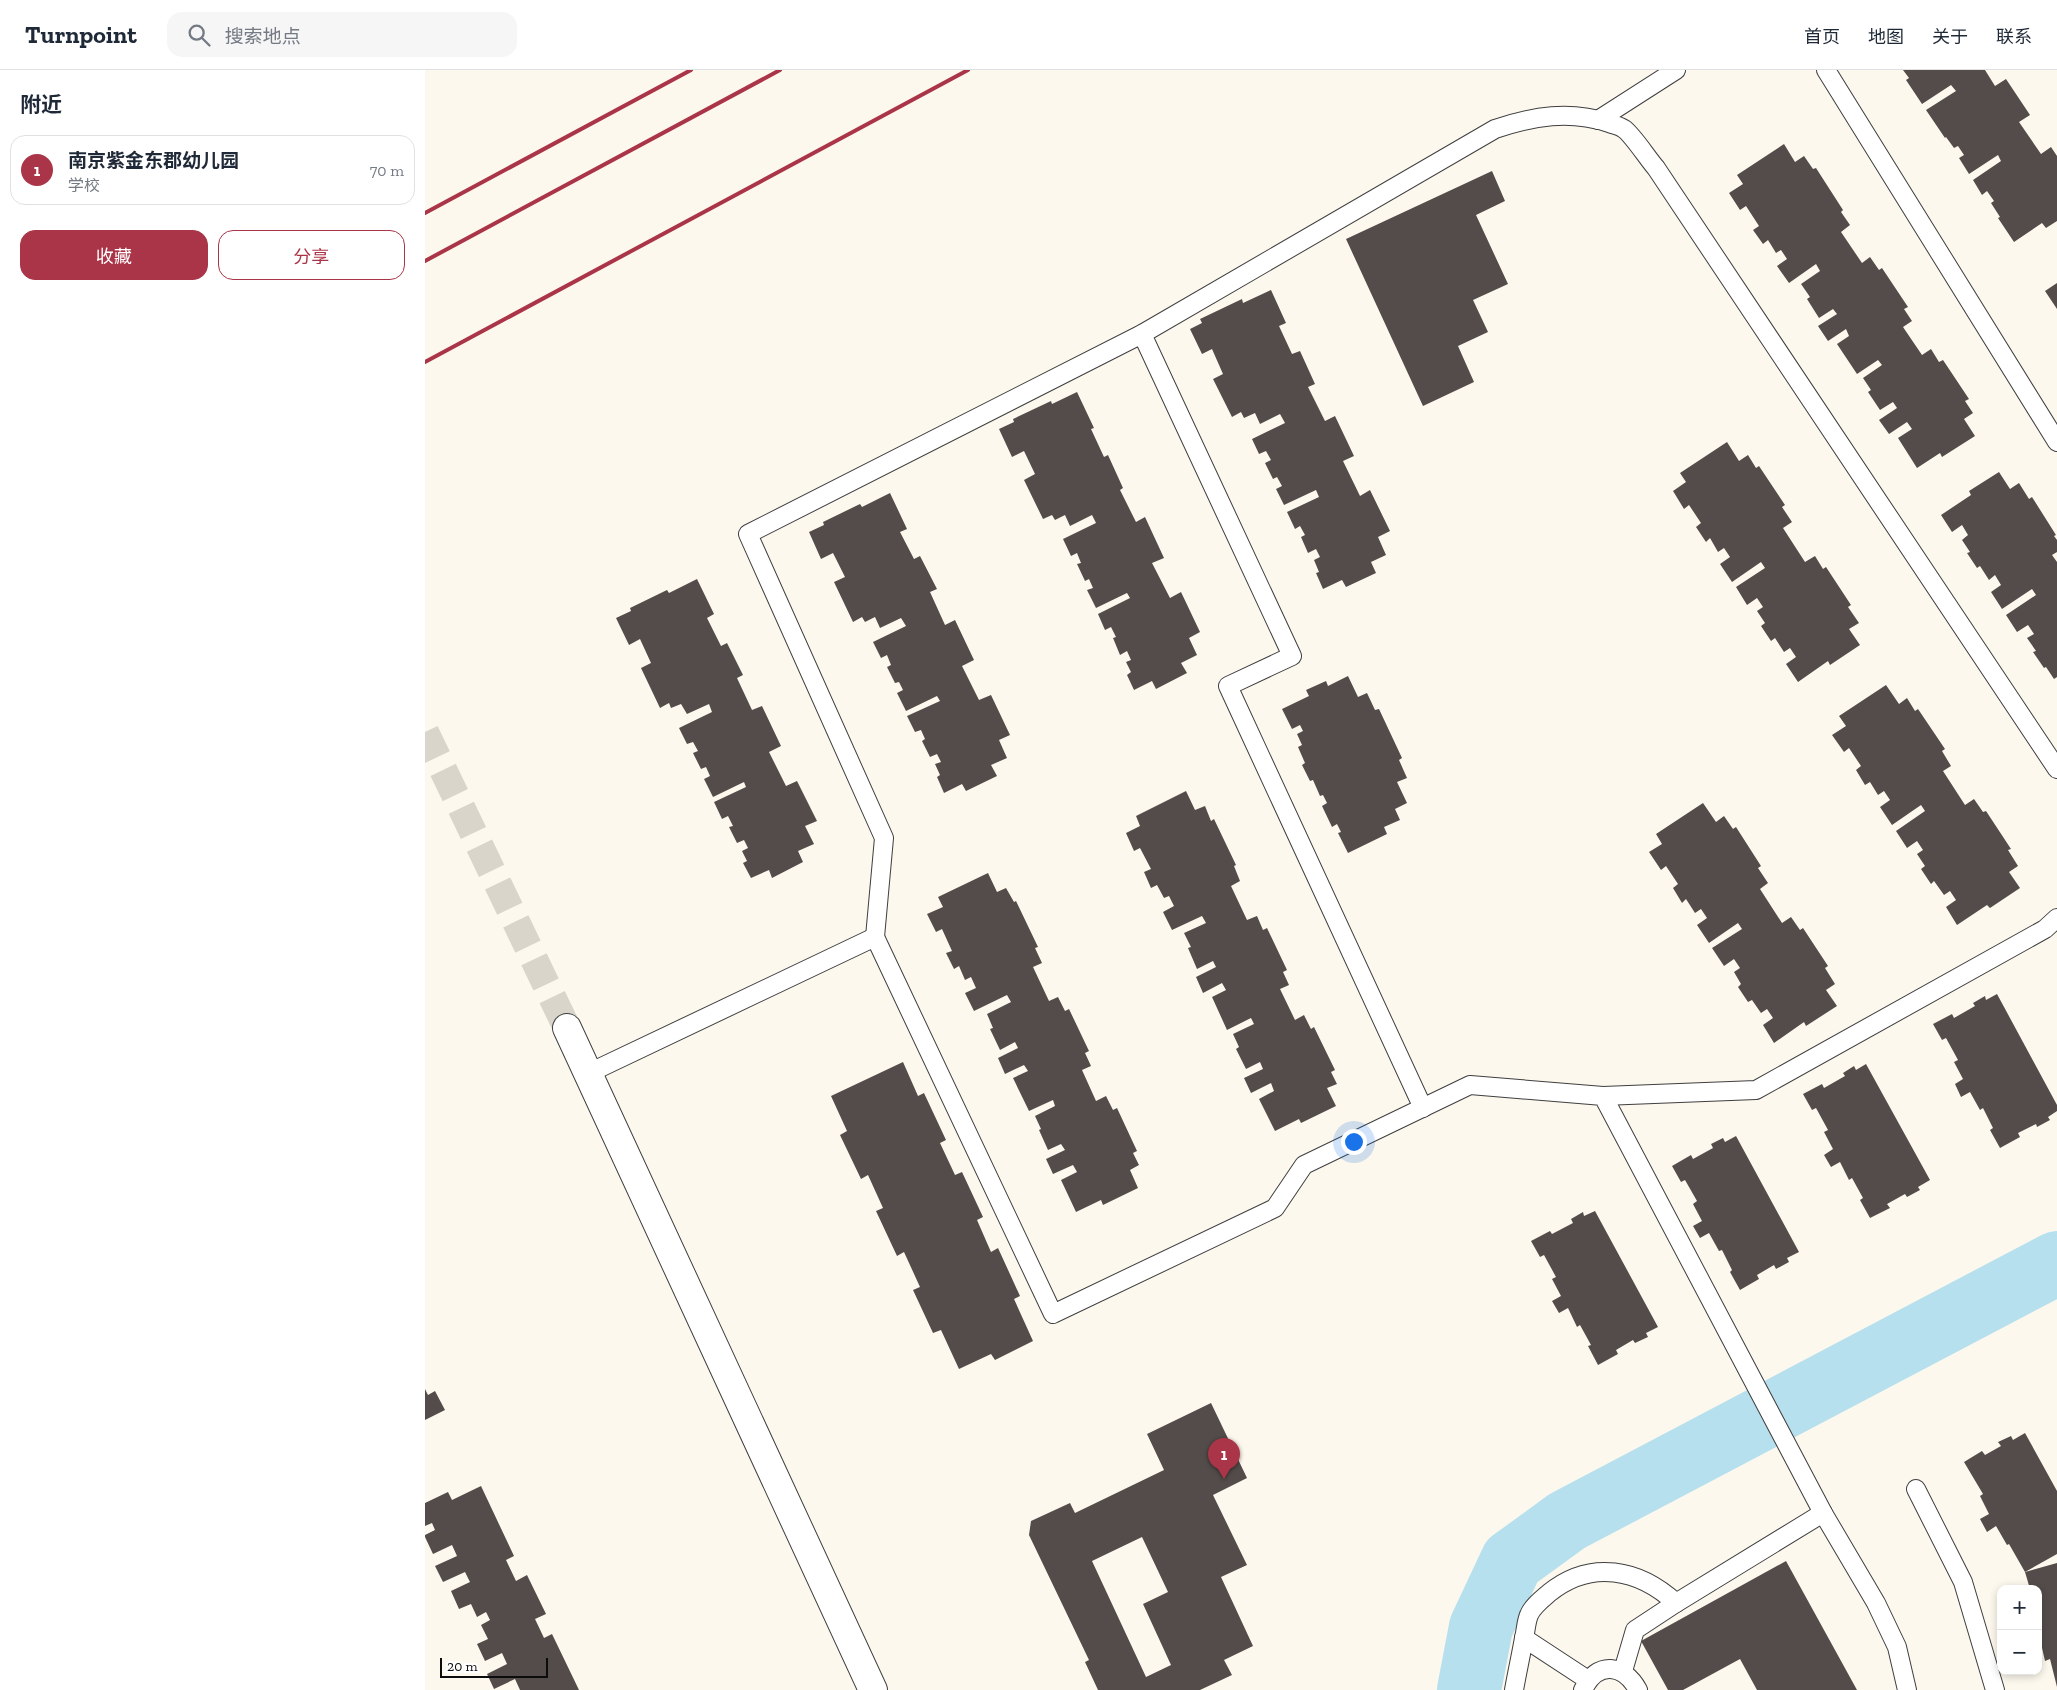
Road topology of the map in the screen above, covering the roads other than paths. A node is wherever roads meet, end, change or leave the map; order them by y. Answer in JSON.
{"nodes":[{"id":1,"x":1676,"y":70,"type":"edge"},
{"id":2,"x":1826,"y":70,"type":"edge"},
{"id":3,"x":1598,"y":120,"type":"junction"},
{"id":4,"x":1142,"y":334,"type":"junction"},
{"id":5,"x":2057,"y":442,"type":"edge"},
{"id":6,"x":2057,"y":769,"type":"edge"},
{"id":7,"x":2057,"y":918,"type":"edge"},
{"id":8,"x":875,"y":937,"type":"junction"},
{"id":9,"x":567,"y":1028,"type":"tunnel mouth"},
{"id":10,"x":589,"y":1073,"type":"junction"},
{"id":11,"x":1603,"y":1096,"type":"junction"},
{"id":12,"x":1423,"y":1108,"type":"junction"},
{"id":13,"x":1916,"y":1489,"type":"dead end"},
{"id":14,"x":1823,"y":1513,"type":"junction"},
{"id":15,"x":1676,"y":1603,"type":"junction"},
{"id":16,"x":1524,"y":1638,"type":"junction"},
{"id":17,"x":1623,"y":1671,"type":"junction"},
{"id":18,"x":1585,"y":1685,"type":"edge"},
{"id":19,"x":873,"y":1690,"type":"edge"},
{"id":20,"x":1514,"y":1690,"type":"edge"},
{"id":21,"x":1638,"y":1690,"type":"edge"},
{"id":22,"x":1907,"y":1690,"type":"edge"},
{"id":23,"x":1995,"y":1690,"type":"edge"}],
"edges":[{"from":1,"to":3,"type":"lane"},
{"from":2,"to":5,"type":"lane"},
{"from":3,"to":4,"type":"lane"},
{"from":3,"to":6,"type":"lane"},
{"from":4,"to":8,"type":"lane"},
{"from":4,"to":12,"type":"lane"},
{"from":7,"to":11,"type":"lane"},
{"from":8,"to":10,"type":"lane"},
{"from":8,"to":12,"type":"lane"},
{"from":9,"to":10,"type":"street"},
{"from":10,"to":19,"type":"street"},
{"from":11,"to":12,"type":"lane"},
{"from":11,"to":14,"type":"lane"},
{"from":13,"to":23,"type":"lane"},
{"from":14,"to":15,"type":"lane"},
{"from":14,"to":22,"type":"lane"},
{"from":15,"to":16,"type":"lane"},
{"from":15,"to":17,"type":"lane"},
{"from":16,"to":18,"type":"lane"},
{"from":16,"to":20,"type":"lane"},
{"from":17,"to":18,"type":"lane"},
{"from":17,"to":21,"type":"lane"}]}
